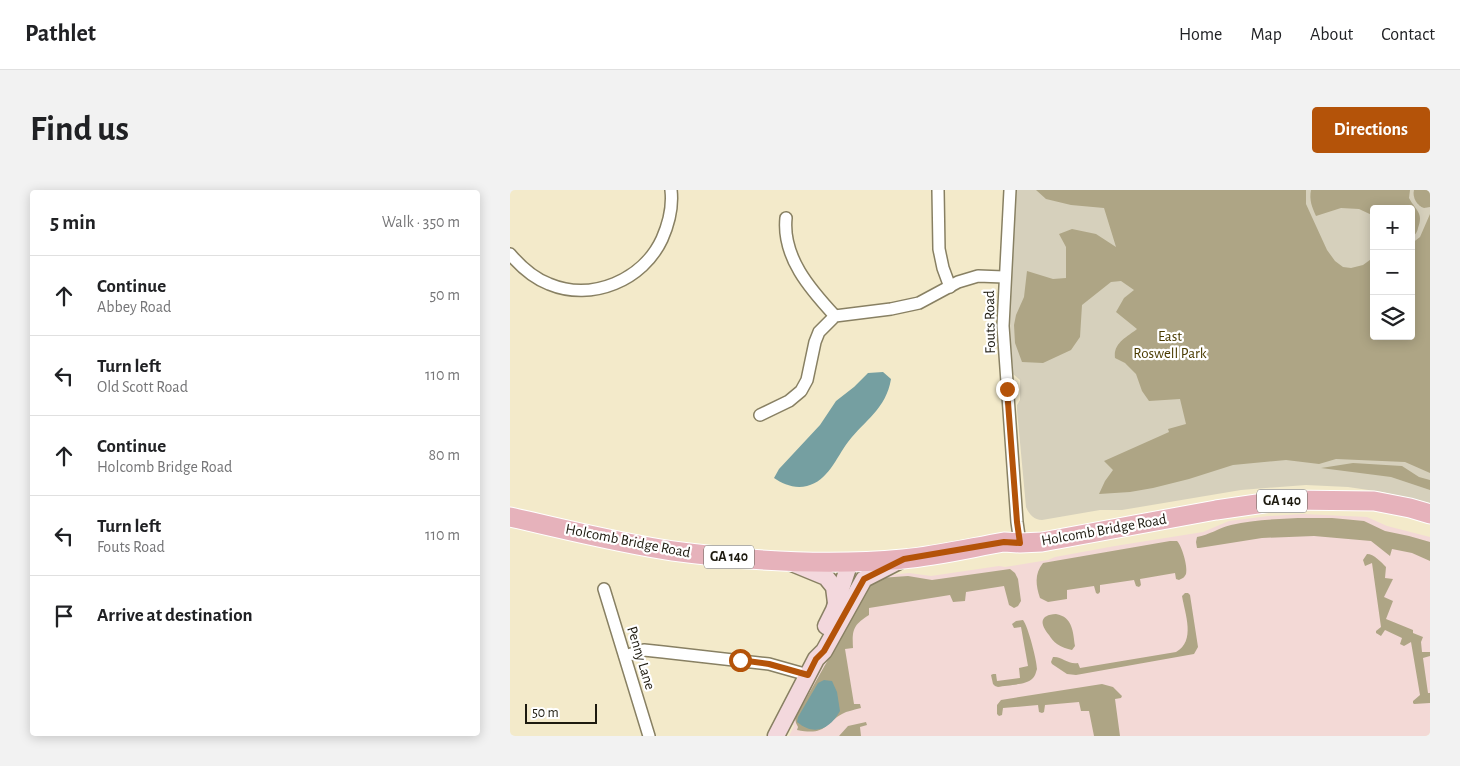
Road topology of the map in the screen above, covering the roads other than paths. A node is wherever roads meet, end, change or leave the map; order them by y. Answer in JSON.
{"nodes":[{"id":1,"x":670,"y":190,"type":"edge"},
{"id":2,"x":938,"y":190,"type":"edge"},
{"id":3,"x":1010,"y":190,"type":"edge"},
{"id":4,"x":786,"y":218,"type":"dead end"},
{"id":5,"x":510,"y":254,"type":"edge"},
{"id":6,"x":1004,"y":277,"type":"junction"},
{"id":7,"x":950,"y":287,"type":"junction"},
{"id":8,"x":835,"y":316,"type":"junction"},
{"id":9,"x":760,"y":415,"type":"dead end"},
{"id":10,"x":1430,"y":514,"type":"edge"},
{"id":11,"x":510,"y":517,"type":"edge"},
{"id":12,"x":1020,"y":543,"type":"junction"},
{"id":13,"x":904,"y":559,"type":"junction"},
{"id":14,"x":787,"y":561,"type":"junction"},
{"id":15,"x":850,"y":562,"type":"junction"},
{"id":16,"x":604,"y":589,"type":"dead end"},
{"id":17,"x":836,"y":603,"type":"junction"},
{"id":18,"x":625,"y":656,"type":"junction"},
{"id":19,"x":816,"y":659,"type":"junction"},
{"id":20,"x":808,"y":675,"type":"junction"},
{"id":21,"x":649,"y":736,"type":"edge"},
{"id":22,"x":776,"y":736,"type":"edge"}],
"edges":[{"from":1,"to":5,"type":"street"},
{"from":2,"to":7,"type":"street"},
{"from":3,"to":6,"type":"street","name":"Fouts Road"},
{"from":4,"to":8,"type":"street"},
{"from":6,"to":7,"type":"street"},
{"from":6,"to":12,"type":"street","name":"Fouts Road"},
{"from":7,"to":8,"type":"street"},
{"from":8,"to":9,"type":"street"},
{"from":10,"to":12,"type":"main road","name":"Holcomb Bridge Road","number":"GA 140"},
{"from":11,"to":14,"type":"main road","name":"Holcomb Bridge Road","number":"GA 140"},
{"from":12,"to":13,"type":"main road","name":"Holcomb Bridge Road","number":"GA 140"},
{"from":13,"to":15,"type":"main road","name":"Holcomb Bridge Road","number":"GA 140"},
{"from":13,"to":19,"type":"street"},
{"from":14,"to":15,"type":"main road","name":"Holcomb Bridge Road","number":"GA 140"},
{"from":14,"to":17,"type":"street"},
{"from":15,"to":17,"type":"street"},
{"from":16,"to":18,"type":"street","name":"Penny Lane"},
{"from":17,"to":19,"type":"street"},
{"from":18,"to":20,"type":"street"},
{"from":18,"to":21,"type":"street","name":"Penny Lane"},
{"from":19,"to":20,"type":"street"},
{"from":20,"to":22,"type":"street"}]}
